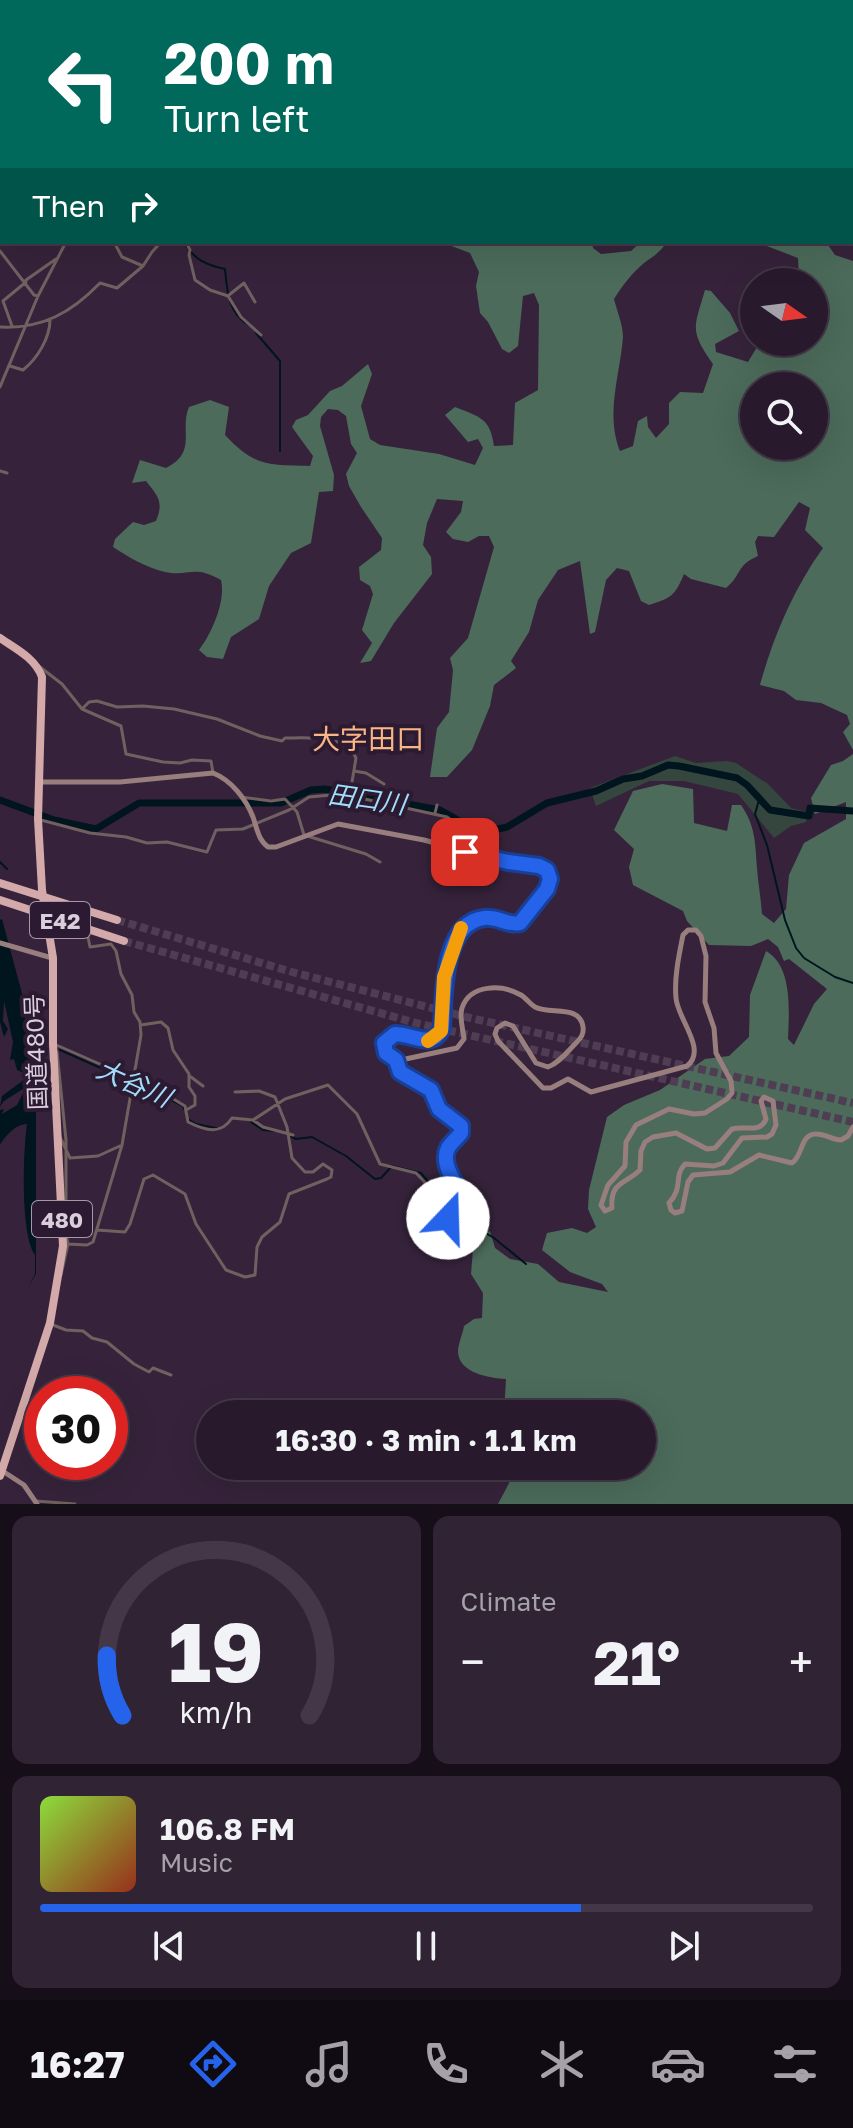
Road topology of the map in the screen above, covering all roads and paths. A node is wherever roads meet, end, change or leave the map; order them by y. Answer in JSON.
{"nodes":[{"id":1,"x":65,"y":244,"type":"edge"},
{"id":2,"x":115,"y":244,"type":"edge"},
{"id":3,"x":159,"y":244,"type":"edge"},
{"id":4,"x":187,"y":244,"type":"edge"},
{"id":5,"x":0,"y":251,"type":"edge"},
{"id":6,"x":56,"y":259,"type":"junction"},
{"id":7,"x":143,"y":266,"type":"junction"},
{"id":8,"x":25,"y":281,"type":"junction"},
{"id":9,"x":38,"y":296,"type":"junction"},
{"id":10,"x":228,"y":296,"type":"junction"},
{"id":11,"x":255,"y":302,"type":"dead end"},
{"id":12,"x":50,"y":320,"type":"junction"},
{"id":13,"x":0,"y":327,"type":"edge"},
{"id":14,"x":12,"y":327,"type":"junction"},
{"id":15,"x":25,"y":328,"type":"junction"},
{"id":16,"x":261,"y":335,"type":"dead end"},
{"id":17,"x":9,"y":366,"type":"junction"},
{"id":18,"x":0,"y":387,"type":"edge"},
{"id":19,"x":0,"y":471,"type":"edge"},
{"id":20,"x":7,"y":473,"type":"dead end"},
{"id":21,"x":0,"y":638,"type":"edge"},
{"id":22,"x":38,"y":667,"type":"junction"},
{"id":23,"x":82,"y":709,"type":"junction"},
{"id":24,"x":354,"y":771,"type":"junction"},
{"id":25,"x":213,"y":773,"type":"junction"},
{"id":26,"x":38,"y":782,"type":"junction"},
{"id":27,"x":384,"y":784,"type":"dead end"},
{"id":28,"x":350,"y":795,"type":"junction"},
{"id":29,"x":242,"y":798,"type":"junction"},
{"id":30,"x":292,"y":806,"type":"junction"},
{"id":31,"x":437,"y":806,"type":"dead end"},
{"id":32,"x":436,"y":813,"type":"junction"},
{"id":33,"x":38,"y":815,"type":"junction"},
{"id":34,"x":255,"y":824,"type":"junction"},
{"id":35,"x":461,"y":827,"type":"junction"},
{"id":36,"x":304,"y":835,"type":"junction"},
{"id":37,"x":442,"y":845,"type":"junction"},
{"id":38,"x":484,"y":856,"type":"junction"},
{"id":39,"x":380,"y":862,"type":"dead end"},
{"id":40,"x":0,"y":883,"type":"edge"},
{"id":41,"x":0,"y":900,"type":"edge"},
{"id":42,"x":114,"y":919,"type":"tunnel mouth"},
{"id":43,"x":48,"y":923,"type":"junction"},
{"id":44,"x":122,"y":940,"type":"tunnel mouth"},
{"id":45,"x":0,"y":943,"type":"edge"},
{"id":46,"x":53,"y":958,"type":"junction"},
{"id":47,"x":140,"y":1025,"type":"junction"},
{"id":48,"x":54,"y":1044,"type":"junction"},
{"id":49,"x":396,"y":1060,"type":"junction"},
{"id":50,"x":189,"y":1074,"type":"junction"},
{"id":51,"x":134,"y":1079,"type":"junction"},
{"id":52,"x":203,"y":1086,"type":"dead end"},
{"id":53,"x":235,"y":1092,"type":"dead end"},
{"id":54,"x":165,"y":1094,"type":"dead end"},
{"id":55,"x":278,"y":1103,"type":"junction"},
{"id":56,"x":186,"y":1110,"type":"junction"},
{"id":57,"x":253,"y":1120,"type":"junction"},
{"id":58,"x":853,"y":1127,"type":"edge"},
{"id":59,"x":289,"y":1132,"type":"junction"},
{"id":60,"x":58,"y":1135,"type":"junction"},
{"id":61,"x":293,"y":1135,"type":"dead end"},
{"id":62,"x":122,"y":1145,"type":"junction"},
{"id":63,"x":65,"y":1148,"type":"junction"},
{"id":64,"x":97,"y":1230,"type":"junction"},
{"id":65,"x":64,"y":1234,"type":"junction"},
{"id":66,"x":68,"y":1244,"type":"junction"},
{"id":67,"x":60,"y":1276,"type":"junction"},
{"id":68,"x":50,"y":1323,"type":"junction"},
{"id":69,"x":171,"y":1375,"type":"dead end"},
{"id":70,"x":1,"y":1472,"type":"edge"},
{"id":71,"x":36,"y":1502,"type":"edge"},
{"id":72,"x":75,"y":1504,"type":"edge"}],
"edges":[{"from":1,"to":6,"type":"street"},
{"from":2,"to":7,"type":"street"},
{"from":3,"to":7,"type":"street"},
{"from":4,"to":10,"type":"street"},
{"from":5,"to":8,"type":"street"},
{"from":6,"to":8,"type":"street"},
{"from":6,"to":9,"type":"street"},
{"from":7,"to":12,"type":"street"},
{"from":8,"to":9,"type":"street"},
{"from":8,"to":14,"type":"street"},
{"from":9,"to":15,"type":"street"},
{"from":10,"to":11,"type":"street"},
{"from":10,"to":16,"type":"street"},
{"from":12,"to":15,"type":"street"},
{"from":12,"to":17,"type":"street"},
{"from":13,"to":14,"type":"street"},
{"from":14,"to":15,"type":"street"},
{"from":15,"to":17,"type":"street"},
{"from":17,"to":18,"type":"street"},
{"from":19,"to":20,"type":"street"},
{"from":21,"to":22,"type":"highway"},
{"from":22,"to":23,"type":"street"},
{"from":22,"to":26,"type":"highway","name":"国道480号","number":"480"},
{"from":23,"to":24,"type":"street"},
{"from":23,"to":25,"type":"street"},
{"from":24,"to":27,"type":"street"},
{"from":24,"to":28,"type":"street"},
{"from":25,"to":26,"type":"street"},
{"from":25,"to":29,"type":"street"},
{"from":26,"to":33,"type":"highway","name":"国道480号","number":"480"},
{"from":28,"to":30,"type":"street"},
{"from":28,"to":32,"type":"street"},
{"from":29,"to":30,"type":"street"},
{"from":29,"to":34,"type":"street"},
{"from":30,"to":34,"type":"street"},
{"from":30,"to":36,"type":"street"},
{"from":31,"to":32,"type":"street"},
{"from":32,"to":35,"type":"street"},
{"from":33,"to":34,"type":"street"},
{"from":33,"to":43,"type":"highway","name":"国道480号","number":"480"},
{"from":34,"to":36,"type":"street"},
{"from":35,"to":37,"type":"street"},
{"from":35,"to":38,"type":"street"},
{"from":36,"to":37,"type":"street"},
{"from":36,"to":39,"type":"street"},
{"from":37,"to":38,"type":"street"},
{"from":38,"to":49,"type":"street"},
{"from":40,"to":42,"type":"highway","number":"E42"},
{"from":41,"to":44,"type":"highway","number":"E42"},
{"from":43,"to":46,"type":"highway","name":"国道480号","number":"480"},
{"from":43,"to":47,"type":"street"},
{"from":45,"to":46,"type":"street"},
{"from":46,"to":48,"type":"highway","name":"国道480号","number":"480"},
{"from":47,"to":50,"type":"street"},
{"from":47,"to":51,"type":"street"},
{"from":48,"to":51,"type":"street"},
{"from":48,"to":60,"type":"highway","name":"国道480号","number":"480"},
{"from":48,"to":63,"type":"street"},
{"from":49,"to":55,"type":"street"},
{"from":49,"to":58,"type":"street"},
{"from":50,"to":52,"type":"street"},
{"from":50,"to":56,"type":"street"},
{"from":51,"to":62,"type":"street"},
{"from":53,"to":55,"type":"street"},
{"from":54,"to":56,"type":"street"},
{"from":55,"to":57,"type":"street"},
{"from":55,"to":59,"type":"street"},
{"from":56,"to":57,"type":"street"},
{"from":57,"to":59,"type":"street"},
{"from":59,"to":61,"type":"street"},
{"from":59,"to":64,"type":"street"},
{"from":60,"to":63,"type":"street"},
{"from":60,"to":65,"type":"highway","name":"国道480号","number":"480"},
{"from":62,"to":63,"type":"street"},
{"from":62,"to":64,"type":"street"},
{"from":63,"to":65,"type":"street"},
{"from":64,"to":66,"type":"street"},
{"from":65,"to":66,"type":"street"},
{"from":65,"to":67,"type":"highway","name":"国道480号","number":"480"},
{"from":66,"to":67,"type":"street"},
{"from":67,"to":68,"type":"highway","name":"国道480号","number":"480"},
{"from":68,"to":69,"type":"street"},
{"from":68,"to":70,"type":"highway","name":"国道480号","number":"480"},
{"from":70,"to":71,"type":"street"},
{"from":71,"to":72,"type":"street"}]}
